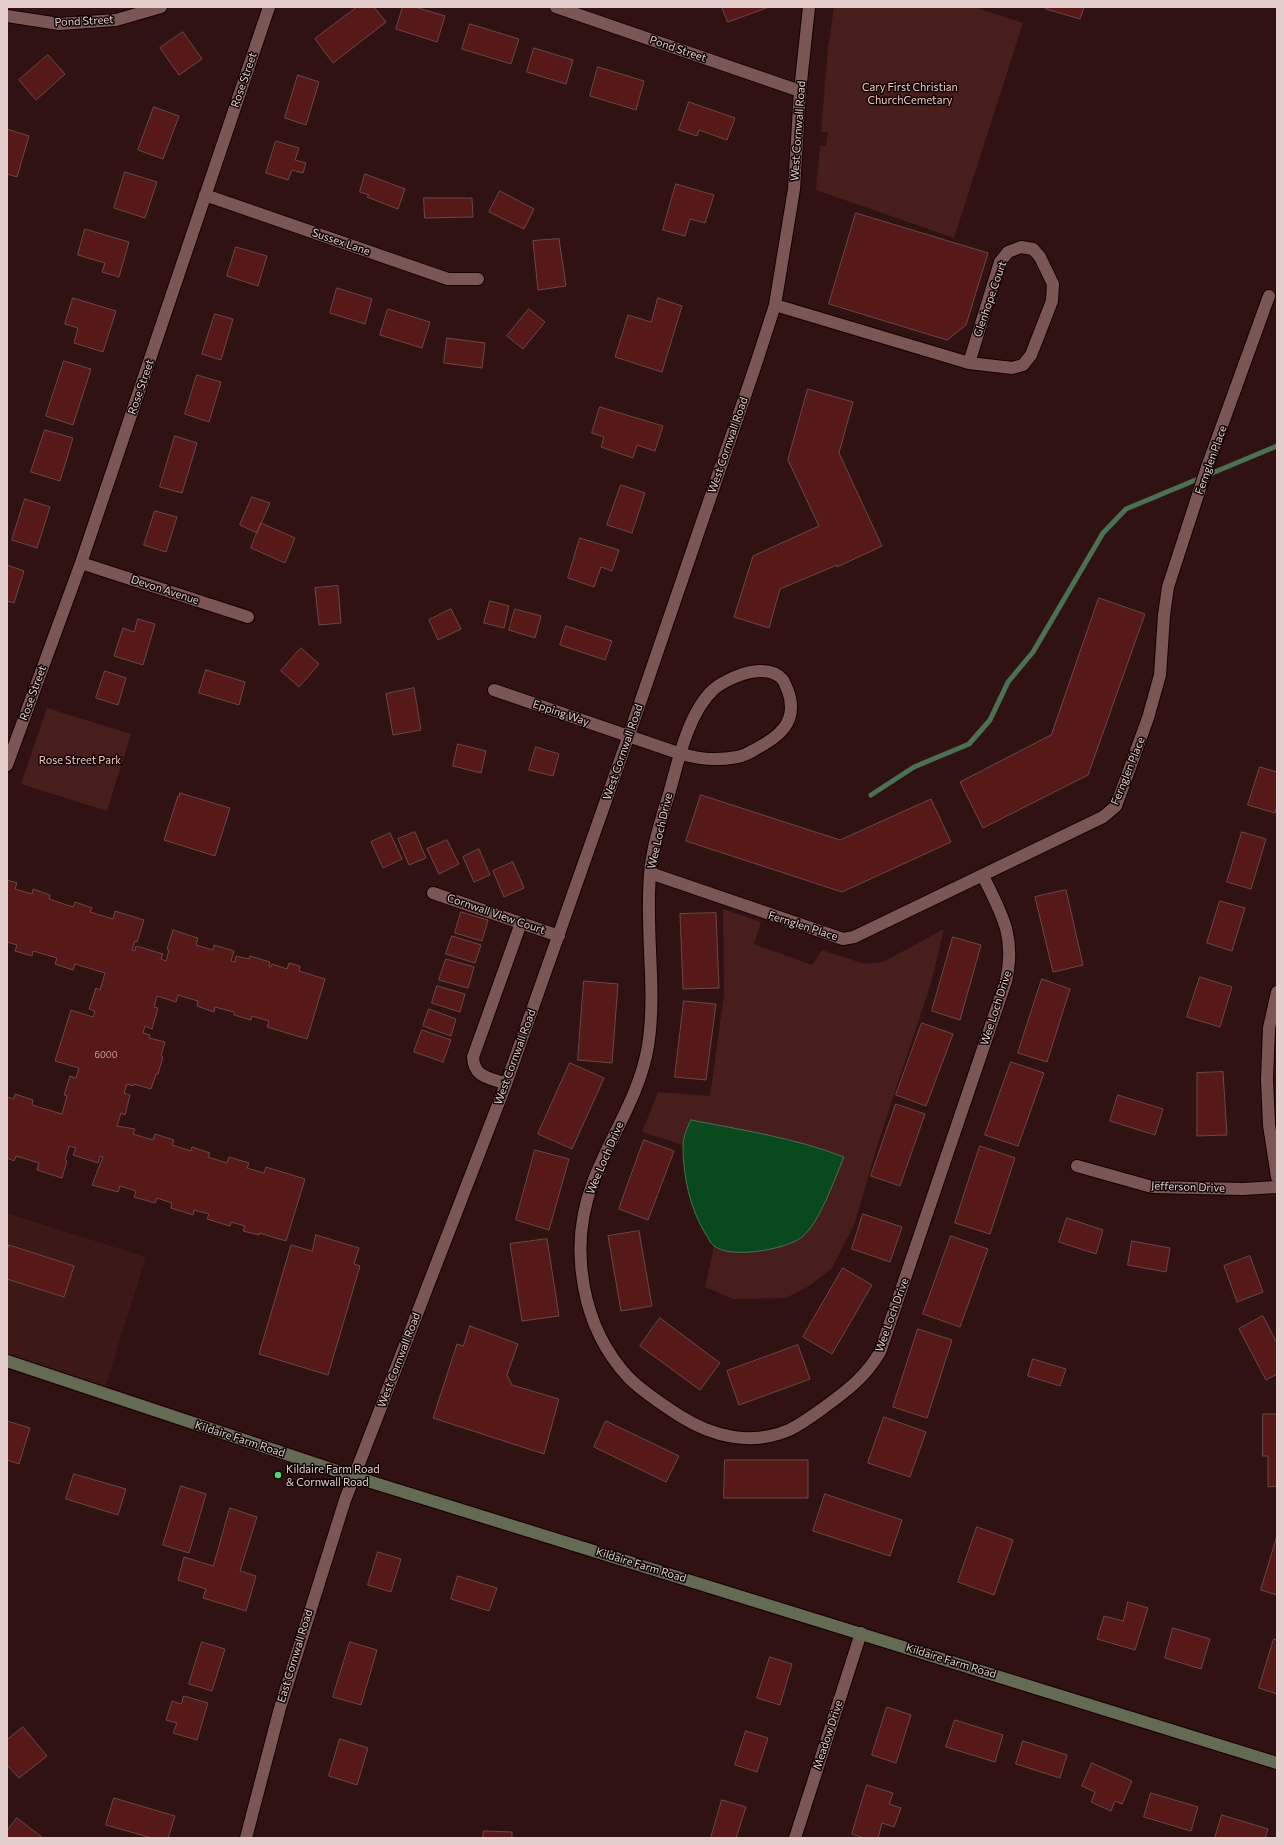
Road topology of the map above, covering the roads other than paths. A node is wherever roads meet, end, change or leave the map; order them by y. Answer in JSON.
{"nodes":[{"id":1,"x":161,"y":7,"type":"edge"},
{"id":2,"x":269,"y":7,"type":"edge"},
{"id":3,"x":556,"y":7,"type":"edge"},
{"id":4,"x":809,"y":7,"type":"edge"},
{"id":5,"x":7,"y":16,"type":"edge"},
{"id":6,"x":800,"y":90,"type":"junction"},
{"id":7,"x":206,"y":195,"type":"junction"},
{"id":8,"x":478,"y":279,"type":"dead end"},
{"id":9,"x":1270,"y":296,"type":"dead end"},
{"id":10,"x":775,"y":305,"type":"junction"},
{"id":11,"x":969,"y":363,"type":"junction"},
{"id":12,"x":81,"y":562,"type":"junction"},
{"id":13,"x":248,"y":617,"type":"dead end"},
{"id":14,"x":494,"y":690,"type":"dead end"},
{"id":15,"x":629,"y":736,"type":"junction"},
{"id":16,"x":680,"y":754,"type":"junction"},
{"id":17,"x":7,"y":765,"type":"edge"},
{"id":18,"x":650,"y":872,"type":"junction"},
{"id":19,"x":983,"y":876,"type":"junction"},
{"id":20,"x":433,"y":892,"type":"dead end"},
{"id":21,"x":521,"y":923,"type":"junction"},
{"id":22,"x":559,"y":936,"type":"junction"},
{"id":23,"x":1277,"y":992,"type":"edge"},
{"id":24,"x":506,"y":1084,"type":"junction"},
{"id":25,"x":1077,"y":1166,"type":"dead end"},
{"id":26,"x":1277,"y":1177,"type":"edge"},
{"id":27,"x":1277,"y":1187,"type":"edge"},
{"id":28,"x":7,"y":1361,"type":"edge"},
{"id":29,"x":355,"y":1476,"type":"junction"},
{"id":30,"x":861,"y":1633,"type":"junction"},
{"id":31,"x":1277,"y":1763,"type":"edge"},
{"id":32,"x":246,"y":1838,"type":"edge"},
{"id":33,"x":795,"y":1838,"type":"edge"}],
"edges":[{"from":1,"to":5,"type":"street","name":"Pond Street"},
{"from":2,"to":7,"type":"street","name":"Rose Street"},
{"from":3,"to":6,"type":"street","name":"Pond Street"},
{"from":4,"to":6,"type":"street","name":"West Cornwall Road"},
{"from":6,"to":10,"type":"street","name":"West Cornwall Road"},
{"from":7,"to":8,"type":"street","name":"Sussex Lane"},
{"from":7,"to":12,"type":"street","name":"Rose Street"},
{"from":9,"to":19,"type":"street","name":"Fernglen Place"},
{"from":10,"to":11,"type":"street","name":"Glenhope Court"},
{"from":10,"to":15,"type":"street","name":"West Cornwall Road"},
{"from":11,"to":11,"type":"street","name":"Glenhope Court"},
{"from":12,"to":13,"type":"street","name":"Devon Avenue"},
{"from":12,"to":17,"type":"street","name":"Rose Street"},
{"from":14,"to":15,"type":"street","name":"Epping Way"},
{"from":15,"to":16,"type":"street","name":"Epping Way"},
{"from":15,"to":22,"type":"street","name":"West Cornwall Road"},
{"from":16,"to":16,"type":"street","name":"Wee Loch Drive"},
{"from":16,"to":18,"type":"street","name":"Wee Loch Drive"},
{"from":18,"to":19,"type":"street","name":"Fernglen Place"},
{"from":18,"to":19,"type":"street","name":"Wee Loch Drive"},
{"from":20,"to":21,"type":"street","name":"Cornwall View Court"},
{"from":21,"to":22,"type":"street","name":"Cornwall View Court"},
{"from":21,"to":24,"type":"street"},
{"from":22,"to":24,"type":"street","name":"West Cornwall Road"},
{"from":23,"to":26,"type":"street"},
{"from":24,"to":29,"type":"street","name":"West Cornwall Road"},
{"from":25,"to":27,"type":"street","name":"Jefferson Drive"},
{"from":28,"to":29,"type":"main road","name":"Kildaire Farm Road"},
{"from":29,"to":30,"type":"main road","name":"Kildaire Farm Road"},
{"from":29,"to":32,"type":"street","name":"East Cornwall Road"},
{"from":30,"to":31,"type":"main road","name":"Kildaire Farm Road"},
{"from":30,"to":33,"type":"street","name":"Meadow Drive"}]}
